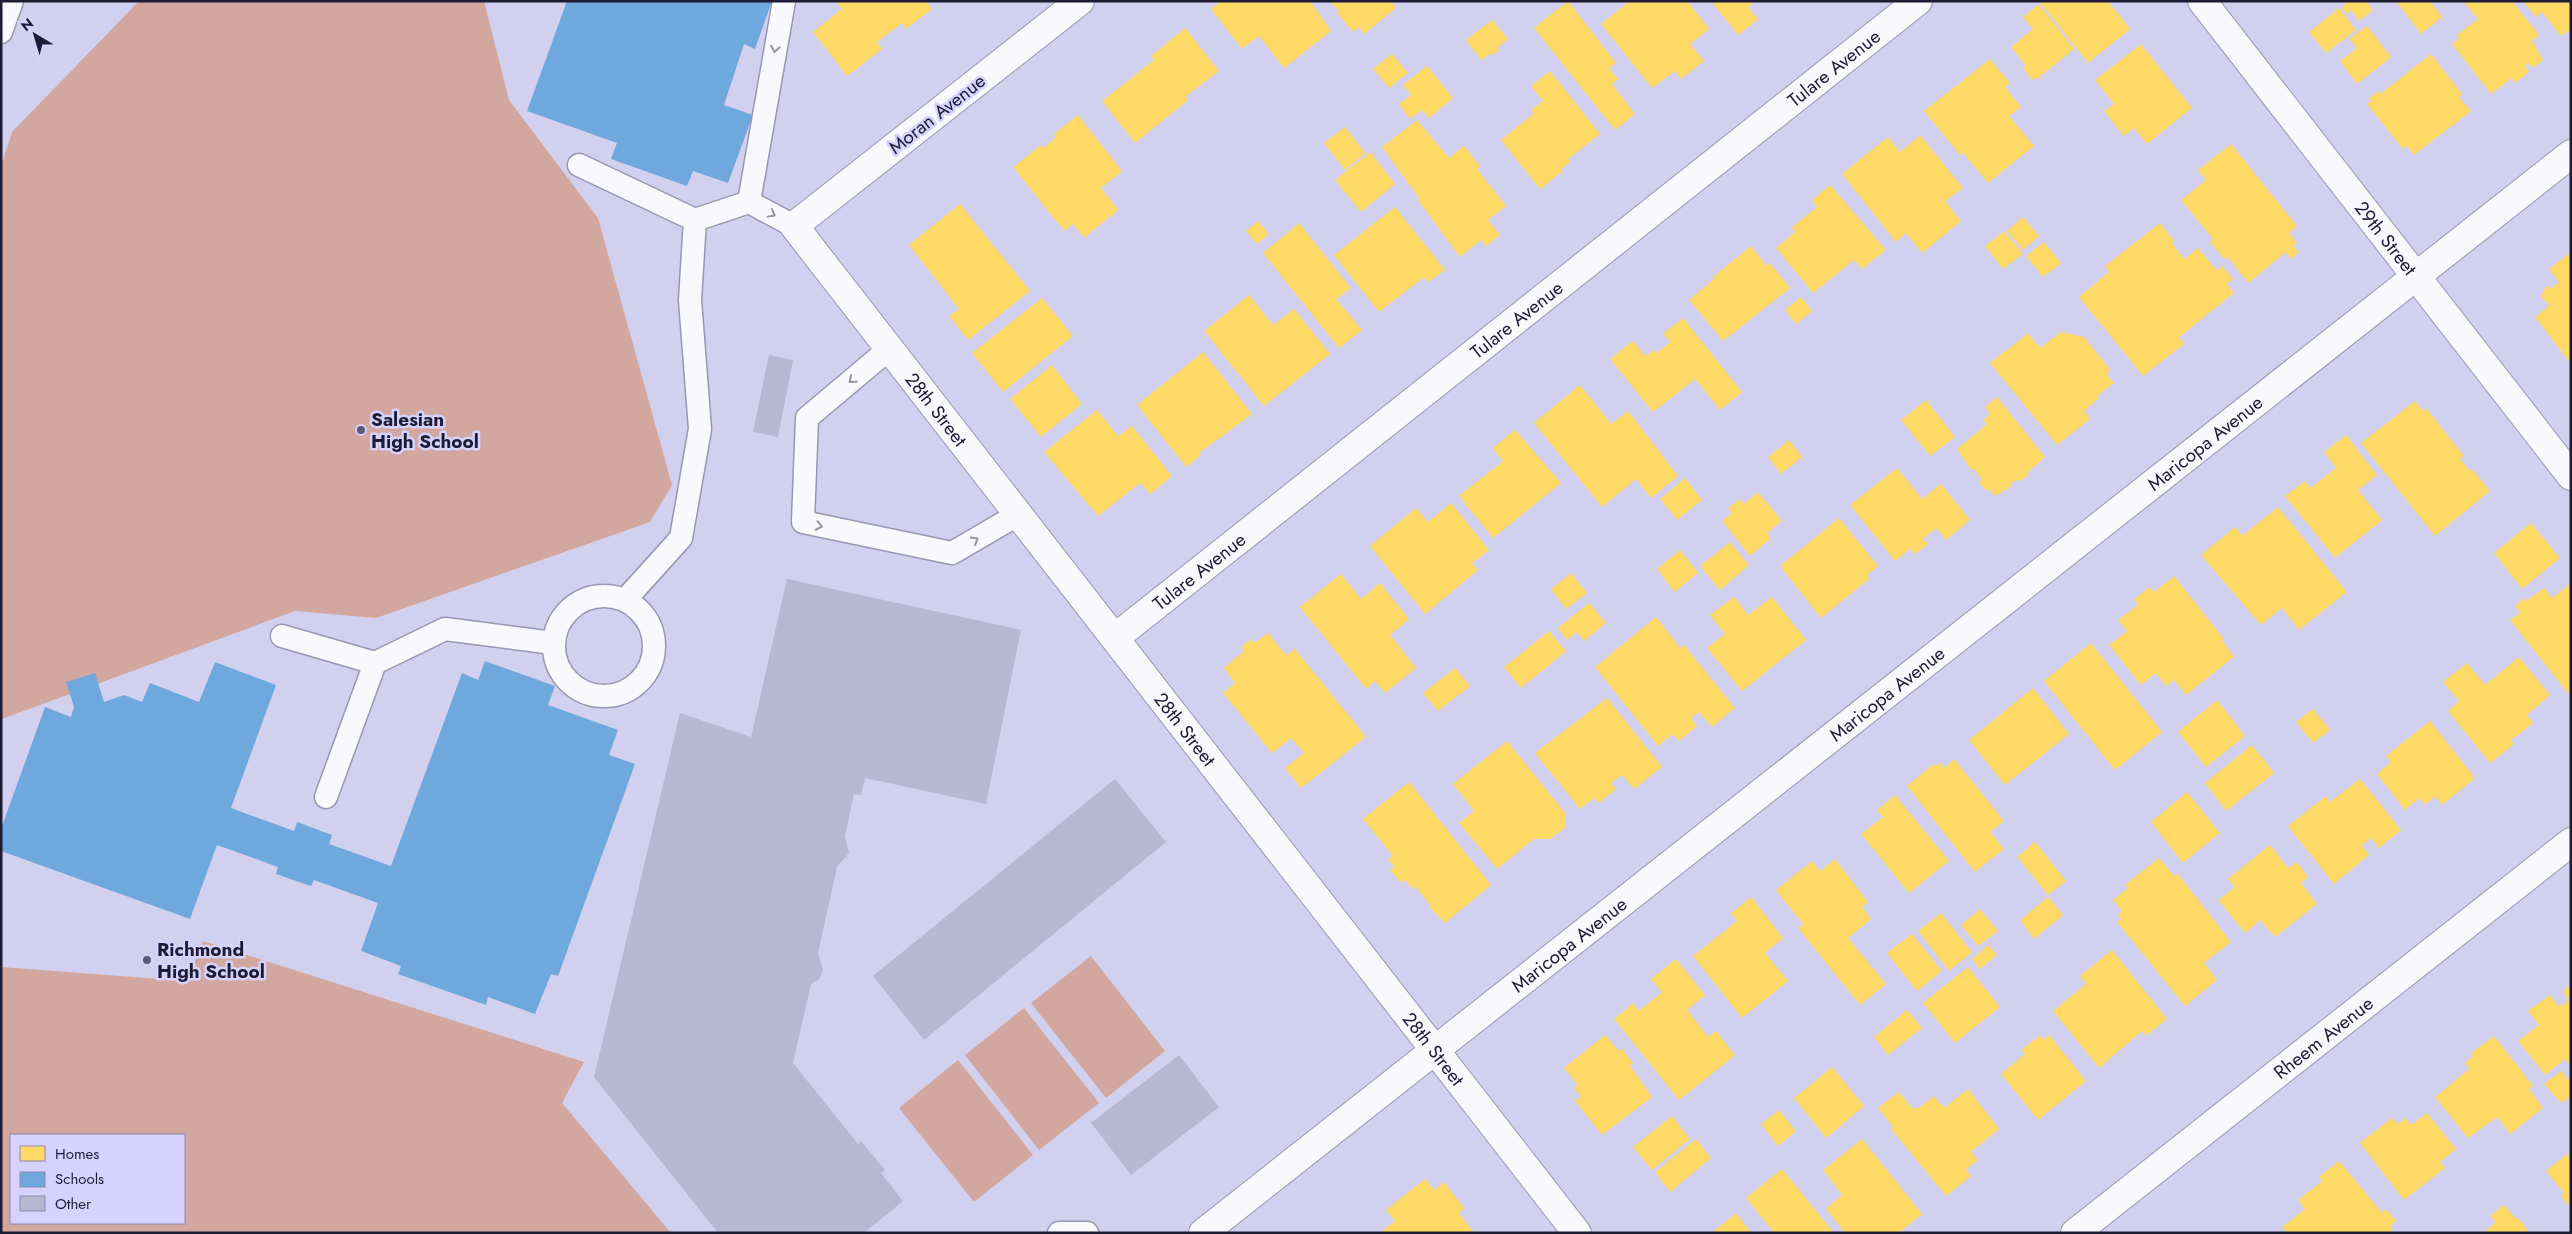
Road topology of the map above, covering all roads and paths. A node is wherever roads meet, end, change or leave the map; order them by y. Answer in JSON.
{"nodes":[{"id":1,"x":12,"y":1,"type":"edge"},
{"id":2,"x":784,"y":1,"type":"edge"},
{"id":3,"x":1080,"y":1,"type":"edge"},
{"id":4,"x":1918,"y":1,"type":"edge"},
{"id":5,"x":2202,"y":1,"type":"edge"},
{"id":6,"x":1,"y":32,"type":"edge"},
{"id":7,"x":2571,"y":154,"type":"edge"},
{"id":8,"x":579,"y":165,"type":"dead end"},
{"id":9,"x":749,"y":202,"type":"junction"},
{"id":10,"x":695,"y":220,"type":"junction"},
{"id":11,"x":794,"y":226,"type":"junction"},
{"id":12,"x":2415,"y":276,"type":"junction"},
{"id":13,"x":890,"y":349,"type":"junction"},
{"id":14,"x":2571,"y":476,"type":"edge"},
{"id":15,"x":1019,"y":514,"type":"junction"},
{"id":16,"x":625,"y":600,"type":"junction"},
{"id":17,"x":282,"y":636,"type":"dead end"},
{"id":18,"x":1116,"y":637,"type":"junction"},
{"id":19,"x":553,"y":643,"type":"junction"},
{"id":20,"x":375,"y":662,"type":"junction"},
{"id":21,"x":326,"y":796,"type":"dead end"},
{"id":22,"x":2571,"y":842,"type":"edge"},
{"id":23,"x":1434,"y":1050,"type":"junction"},
{"id":24,"x":1058,"y":1233,"type":"edge"},
{"id":25,"x":1087,"y":1233,"type":"edge"},
{"id":26,"x":1203,"y":1233,"type":"edge"},
{"id":27,"x":1577,"y":1233,"type":"edge"},
{"id":28,"x":2074,"y":1233,"type":"edge"}],
"edges":[{"from":1,"to":6,"type":"lane"},
{"from":2,"to":9,"type":"lane","one_way":true},
{"from":3,"to":11,"type":"street","name":"Moran Avenue"},
{"from":4,"to":18,"type":"street","name":"Tulare Avenue"},
{"from":5,"to":12,"type":"street","name":"29th Street"},
{"from":7,"to":12,"type":"street","name":"Maricopa Avenue"},
{"from":8,"to":10,"type":"lane"},
{"from":9,"to":10,"type":"lane"},
{"from":9,"to":11,"type":"lane","one_way":true},
{"from":10,"to":16,"type":"lane"},
{"from":11,"to":13,"type":"street","name":"28th Street"},
{"from":12,"to":14,"type":"street","name":"29th Street"},
{"from":12,"to":23,"type":"street","name":"Maricopa Avenue"},
{"from":13,"to":15,"type":"street","name":"28th Street"},
{"from":13,"to":15,"type":"lane","one_way":true},
{"from":15,"to":18,"type":"street","name":"28th Street"},
{"from":16,"to":19,"type":"lane"},
{"from":16,"to":19,"type":"lane"},
{"from":17,"to":20,"type":"lane"},
{"from":18,"to":23,"type":"street","name":"28th Street"},
{"from":19,"to":20,"type":"lane"},
{"from":20,"to":21,"type":"lane"},
{"from":22,"to":28,"type":"street","name":"Rheem Avenue"},
{"from":23,"to":26,"type":"street","name":"Maricopa Avenue"},
{"from":23,"to":27,"type":"street","name":"28th Street"},
{"from":24,"to":25,"type":"lane"}]}
